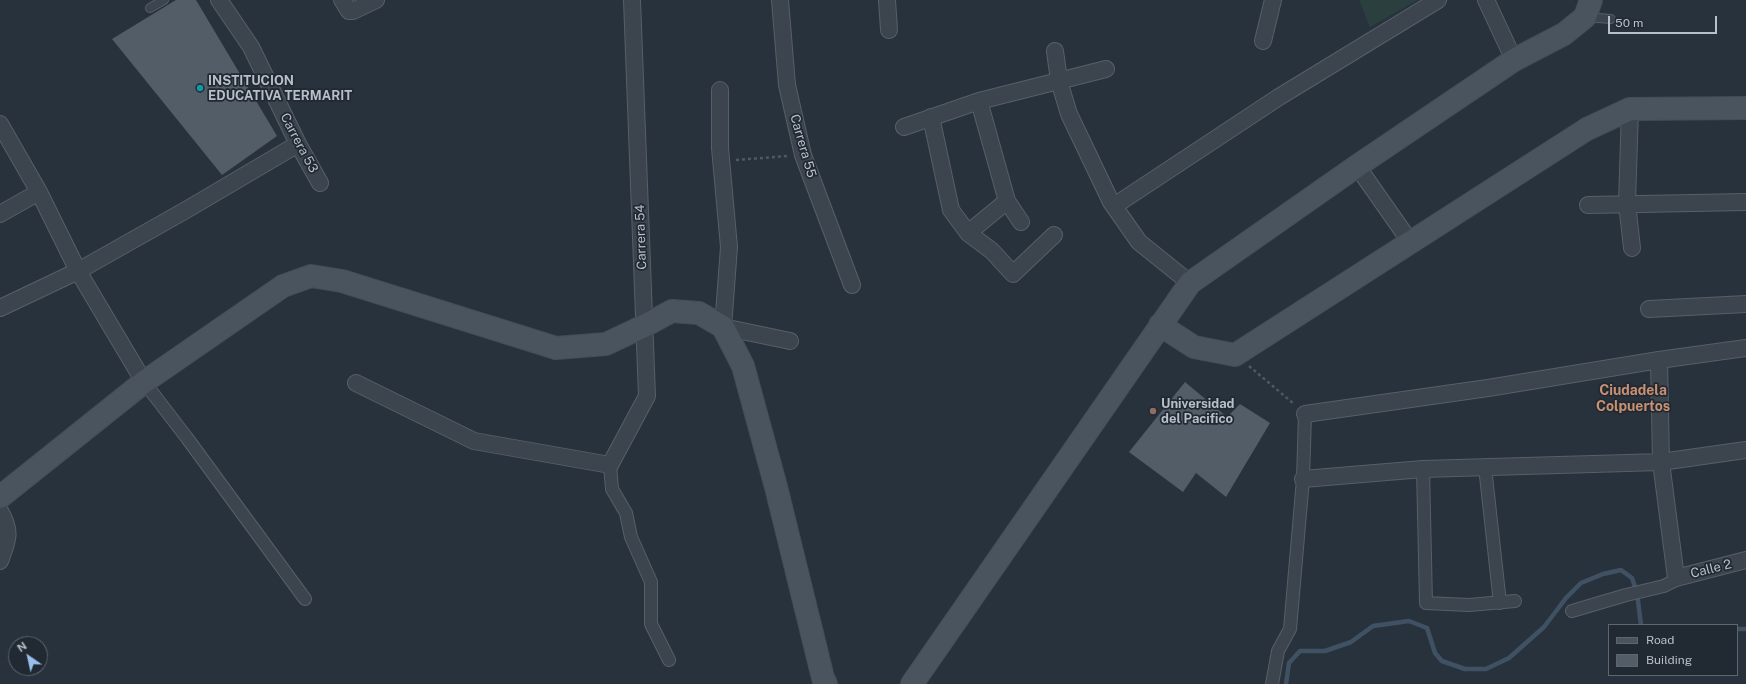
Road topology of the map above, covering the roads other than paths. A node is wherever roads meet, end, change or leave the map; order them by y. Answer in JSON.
{"nodes":[{"id":1,"x":164,"y":0,"type":"edge"},
{"id":2,"x":219,"y":0,"type":"edge"},
{"id":3,"x":342,"y":0,"type":"edge"},
{"id":4,"x":376,"y":0,"type":"edge"},
{"id":5,"x":632,"y":0,"type":"edge"},
{"id":6,"x":780,"y":0,"type":"edge"},
{"id":7,"x":887,"y":0,"type":"edge"},
{"id":8,"x":1273,"y":0,"type":"edge"},
{"id":9,"x":1438,"y":0,"type":"edge"},
{"id":10,"x":1486,"y":0,"type":"edge"},
{"id":11,"x":150,"y":8,"type":"dead end"},
{"id":12,"x":1588,"y":8,"type":"edge"},
{"id":13,"x":1611,"y":19,"type":"dead end"},
{"id":14,"x":890,"y":30,"type":"dead end"},
{"id":15,"x":1263,"y":41,"type":"dead end"},
{"id":16,"x":1055,"y":51,"type":"dead end"},
{"id":17,"x":1514,"y":60,"type":"junction"},
{"id":18,"x":1106,"y":69,"type":"dead end"},
{"id":19,"x":1059,"y":81,"type":"junction"},
{"id":20,"x":720,"y":90,"type":"dead end"},
{"id":21,"x":978,"y":101,"type":"junction"},
{"id":22,"x":1746,"y":108,"type":"edge"},
{"id":23,"x":1630,"y":109,"type":"junction"},
{"id":24,"x":931,"y":117,"type":"junction"},
{"id":25,"x":904,"y":127,"type":"dead end"},
{"id":26,"x":1,"y":129,"type":"edge"},
{"id":27,"x":298,"y":144,"type":"junction"},
{"id":28,"x":1357,"y":166,"type":"junction"},
{"id":29,"x":320,"y":183,"type":"dead end"},
{"id":30,"x":39,"y":192,"type":"junction"},
{"id":31,"x":1007,"y":202,"type":"junction"},
{"id":32,"x":1746,"y":202,"type":"edge"},
{"id":33,"x":1627,"y":203,"type":"junction"},
{"id":34,"x":1588,"y":205,"type":"dead end"},
{"id":35,"x":1114,"y":206,"type":"junction"},
{"id":36,"x":0,"y":214,"type":"edge"},
{"id":37,"x":1021,"y":222,"type":"dead end"},
{"id":38,"x":968,"y":233,"type":"junction"},
{"id":39,"x":1054,"y":235,"type":"dead end"},
{"id":40,"x":1411,"y":243,"type":"junction"},
{"id":41,"x":1632,"y":248,"type":"dead end"},
{"id":42,"x":78,"y":271,"type":"junction"},
{"id":43,"x":1190,"y":283,"type":"junction"},
{"id":44,"x":852,"y":285,"type":"dead end"},
{"id":45,"x":1746,"y":304,"type":"edge"},
{"id":46,"x":0,"y":308,"type":"edge"},
{"id":47,"x":1649,"y":309,"type":"dead end"},
{"id":48,"x":1160,"y":325,"type":"junction"},
{"id":49,"x":644,"y":326,"type":"junction"},
{"id":50,"x":723,"y":327,"type":"junction"},
{"id":51,"x":790,"y":341,"type":"dead end"},
{"id":52,"x":1746,"y":348,"type":"edge"},
{"id":53,"x":1659,"y":360,"type":"junction"},
{"id":54,"x":144,"y":382,"type":"junction"},
{"id":55,"x":356,"y":384,"type":"dead end"},
{"id":56,"x":1305,"y":414,"type":"joint"},
{"id":57,"x":1746,"y":450,"type":"edge"},
{"id":58,"x":1661,"y":462,"type":"junction"},
{"id":59,"x":610,"y":465,"type":"junction"},
{"id":60,"x":1485,"y":467,"type":"junction"},
{"id":61,"x":1423,"y":469,"type":"junction"},
{"id":62,"x":1303,"y":479,"type":"junction"},
{"id":63,"x":0,"y":497,"type":"edge"},
{"id":64,"x":0,"y":511,"type":"edge"},
{"id":65,"x":1746,"y":560,"type":"edge"},
{"id":66,"x":0,"y":561,"type":"edge"},
{"id":67,"x":1676,"y":578,"type":"junction"},
{"id":68,"x":305,"y":599,"type":"dead end"},
{"id":69,"x":1515,"y":601,"type":"dead end"},
{"id":70,"x":1500,"y":603,"type":"junction"},
{"id":71,"x":1572,"y":611,"type":"dead end"},
{"id":72,"x":669,"y":660,"type":"dead end"},
{"id":73,"x":826,"y":684,"type":"edge"},
{"id":74,"x":912,"y":684,"type":"edge"},
{"id":75,"x":1272,"y":684,"type":"edge"}],
"edges":[{"from":1,"to":11,"type":"lane"},
{"from":2,"to":27,"type":"street","name":"Carrera 53"},
{"from":3,"to":4,"type":"street"},
{"from":5,"to":49,"type":"street","name":"Carrera 54"},
{"from":6,"to":44,"type":"street","name":"Carrera 55"},
{"from":7,"to":14,"type":"street"},
{"from":8,"to":15,"type":"street"},
{"from":9,"to":35,"type":"street"},
{"from":10,"to":17,"type":"street"},
{"from":12,"to":13,"type":"lane"},
{"from":12,"to":17,"type":"main road"},
{"from":16,"to":19,"type":"street"},
{"from":17,"to":28,"type":"main road"},
{"from":18,"to":19,"type":"street"},
{"from":19,"to":21,"type":"street"},
{"from":19,"to":35,"type":"street"},
{"from":20,"to":50,"type":"street"},
{"from":21,"to":24,"type":"street"},
{"from":21,"to":31,"type":"street"},
{"from":22,"to":23,"type":"main road"},
{"from":23,"to":33,"type":"street"},
{"from":23,"to":40,"type":"main road"},
{"from":24,"to":25,"type":"street"},
{"from":24,"to":38,"type":"street"},
{"from":26,"to":30,"type":"street"},
{"from":27,"to":29,"type":"street","name":"Carrera 53"},
{"from":27,"to":42,"type":"street"},
{"from":28,"to":40,"type":"street"},
{"from":28,"to":43,"type":"main road"},
{"from":30,"to":36,"type":"street"},
{"from":30,"to":42,"type":"street"},
{"from":31,"to":37,"type":"street"},
{"from":31,"to":38,"type":"street"},
{"from":32,"to":33,"type":"street"},
{"from":33,"to":34,"type":"street"},
{"from":33,"to":41,"type":"street"},
{"from":35,"to":43,"type":"street"},
{"from":38,"to":39,"type":"street"},
{"from":40,"to":48,"type":"main road"},
{"from":42,"to":46,"type":"street"},
{"from":42,"to":54,"type":"street"},
{"from":43,"to":48,"type":"main road"},
{"from":45,"to":47,"type":"street"},
{"from":48,"to":74,"type":"main road"},
{"from":49,"to":50,"type":"main road"},
{"from":49,"to":54,"type":"main road"},
{"from":49,"to":59,"type":"street","name":"Carrera 54"},
{"from":50,"to":51,"type":"street"},
{"from":50,"to":73,"type":"main road"},
{"from":52,"to":53,"type":"street"},
{"from":53,"to":56,"type":"street"},
{"from":53,"to":58,"type":"street"},
{"from":54,"to":63,"type":"main road"},
{"from":54,"to":68,"type":"street"},
{"from":55,"to":59,"type":"street"},
{"from":56,"to":62,"type":"street"},
{"from":57,"to":58,"type":"street"},
{"from":58,"to":60,"type":"street"},
{"from":58,"to":67,"type":"street"},
{"from":59,"to":72,"type":"street"},
{"from":60,"to":61,"type":"street"},
{"from":60,"to":70,"type":"street"},
{"from":61,"to":62,"type":"street"},
{"from":61,"to":70,"type":"street"},
{"from":62,"to":75,"type":"street"},
{"from":64,"to":66,"type":"street"},
{"from":65,"to":67,"type":"street","name":"Calle 2"},
{"from":67,"to":71,"type":"street"},
{"from":69,"to":70,"type":"street"}]}
